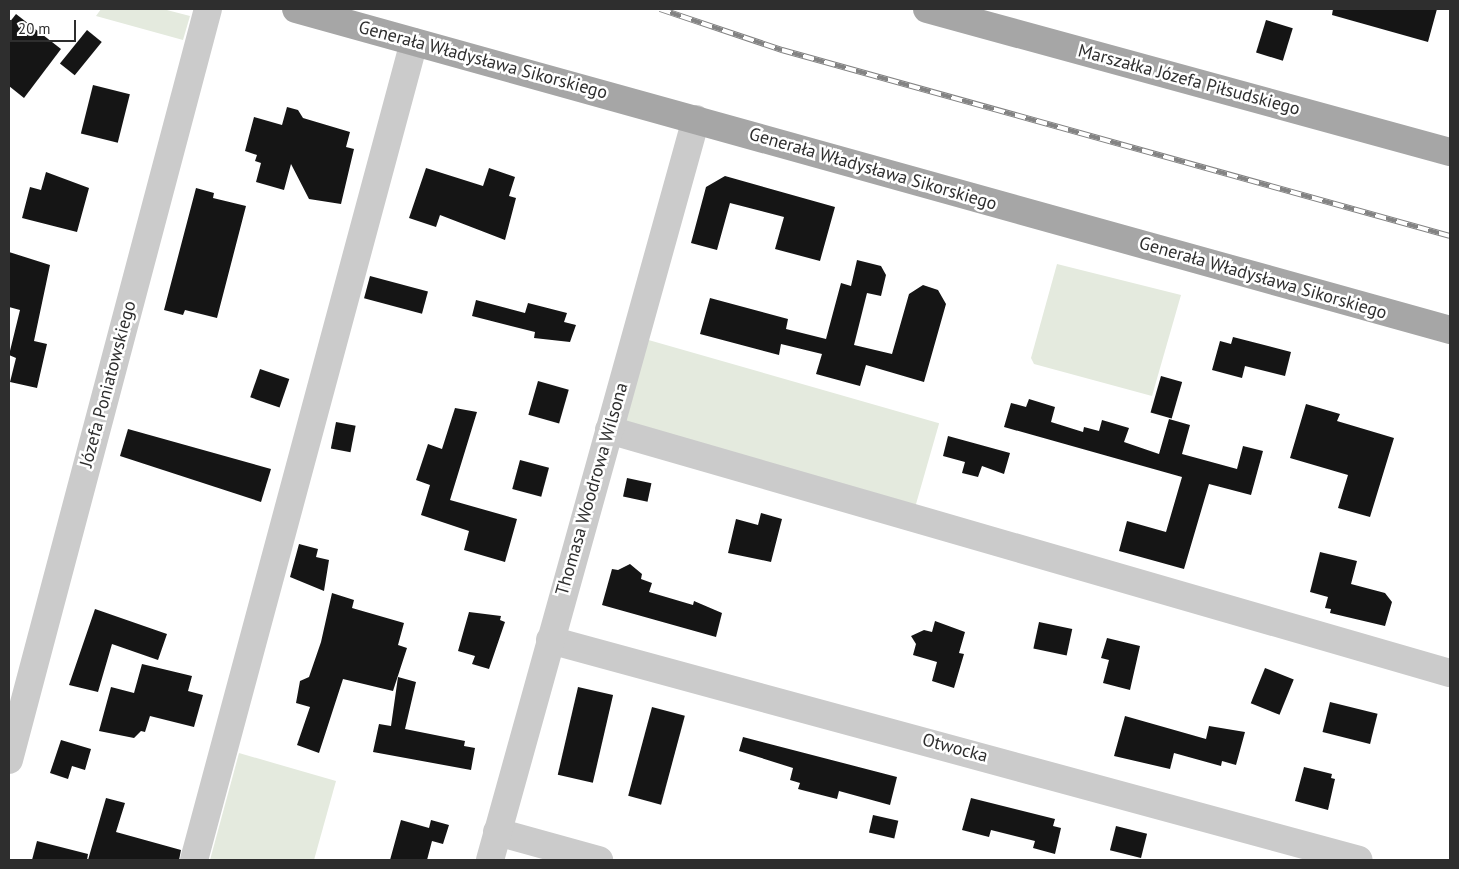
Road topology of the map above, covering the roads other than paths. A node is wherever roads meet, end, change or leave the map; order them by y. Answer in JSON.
{"nodes":[{"id":1,"x":208,"y":9,"type":"edge"},
{"id":2,"x":296,"y":9,"type":"edge"},
{"id":3,"x":927,"y":9,"type":"edge"},
{"id":4,"x":414,"y":42,"type":"junction"},
{"id":5,"x":696,"y":118,"type":"junction"},
{"id":6,"x":1450,"y":152,"type":"edge"},
{"id":7,"x":1450,"y":330,"type":"edge"},
{"id":8,"x":609,"y":430,"type":"junction"},
{"id":9,"x":550,"y":640,"type":"junction"},
{"id":10,"x":1450,"y":674,"type":"edge"},
{"id":11,"x":9,"y":760,"type":"edge"},
{"id":12,"x":497,"y":832,"type":"junction"},
{"id":13,"x":194,"y":860,"type":"edge"},
{"id":14,"x":490,"y":860,"type":"edge"},
{"id":15,"x":599,"y":860,"type":"edge"},
{"id":16,"x":1358,"y":860,"type":"edge"}],
"edges":[{"from":1,"to":11,"type":"street","name":"Józefa Poniatowskiego"},
{"from":2,"to":4,"type":"main road","name":"Generała Władysława Sikorskiego"},
{"from":3,"to":6,"type":"main road","name":"Marszałka Józefa Piłsudskiego"},
{"from":4,"to":5,"type":"main road","name":"Generała Władysława Sikorskiego"},
{"from":4,"to":13,"type":"street"},
{"from":5,"to":7,"type":"main road","name":"Generała Władysława Sikorskiego"},
{"from":5,"to":8,"type":"street","name":"Thomasa Woodrowa Wilsona"},
{"from":8,"to":9,"type":"street","name":"Thomasa Woodrowa Wilsona"},
{"from":8,"to":10,"type":"street"},
{"from":9,"to":12,"type":"street","name":"Thomasa Woodrowa Wilsona"},
{"from":9,"to":16,"type":"street","name":"Otwocka"},
{"from":12,"to":14,"type":"street","name":"Thomasa Woodrowa Wilsona"},
{"from":12,"to":15,"type":"street"}]}
